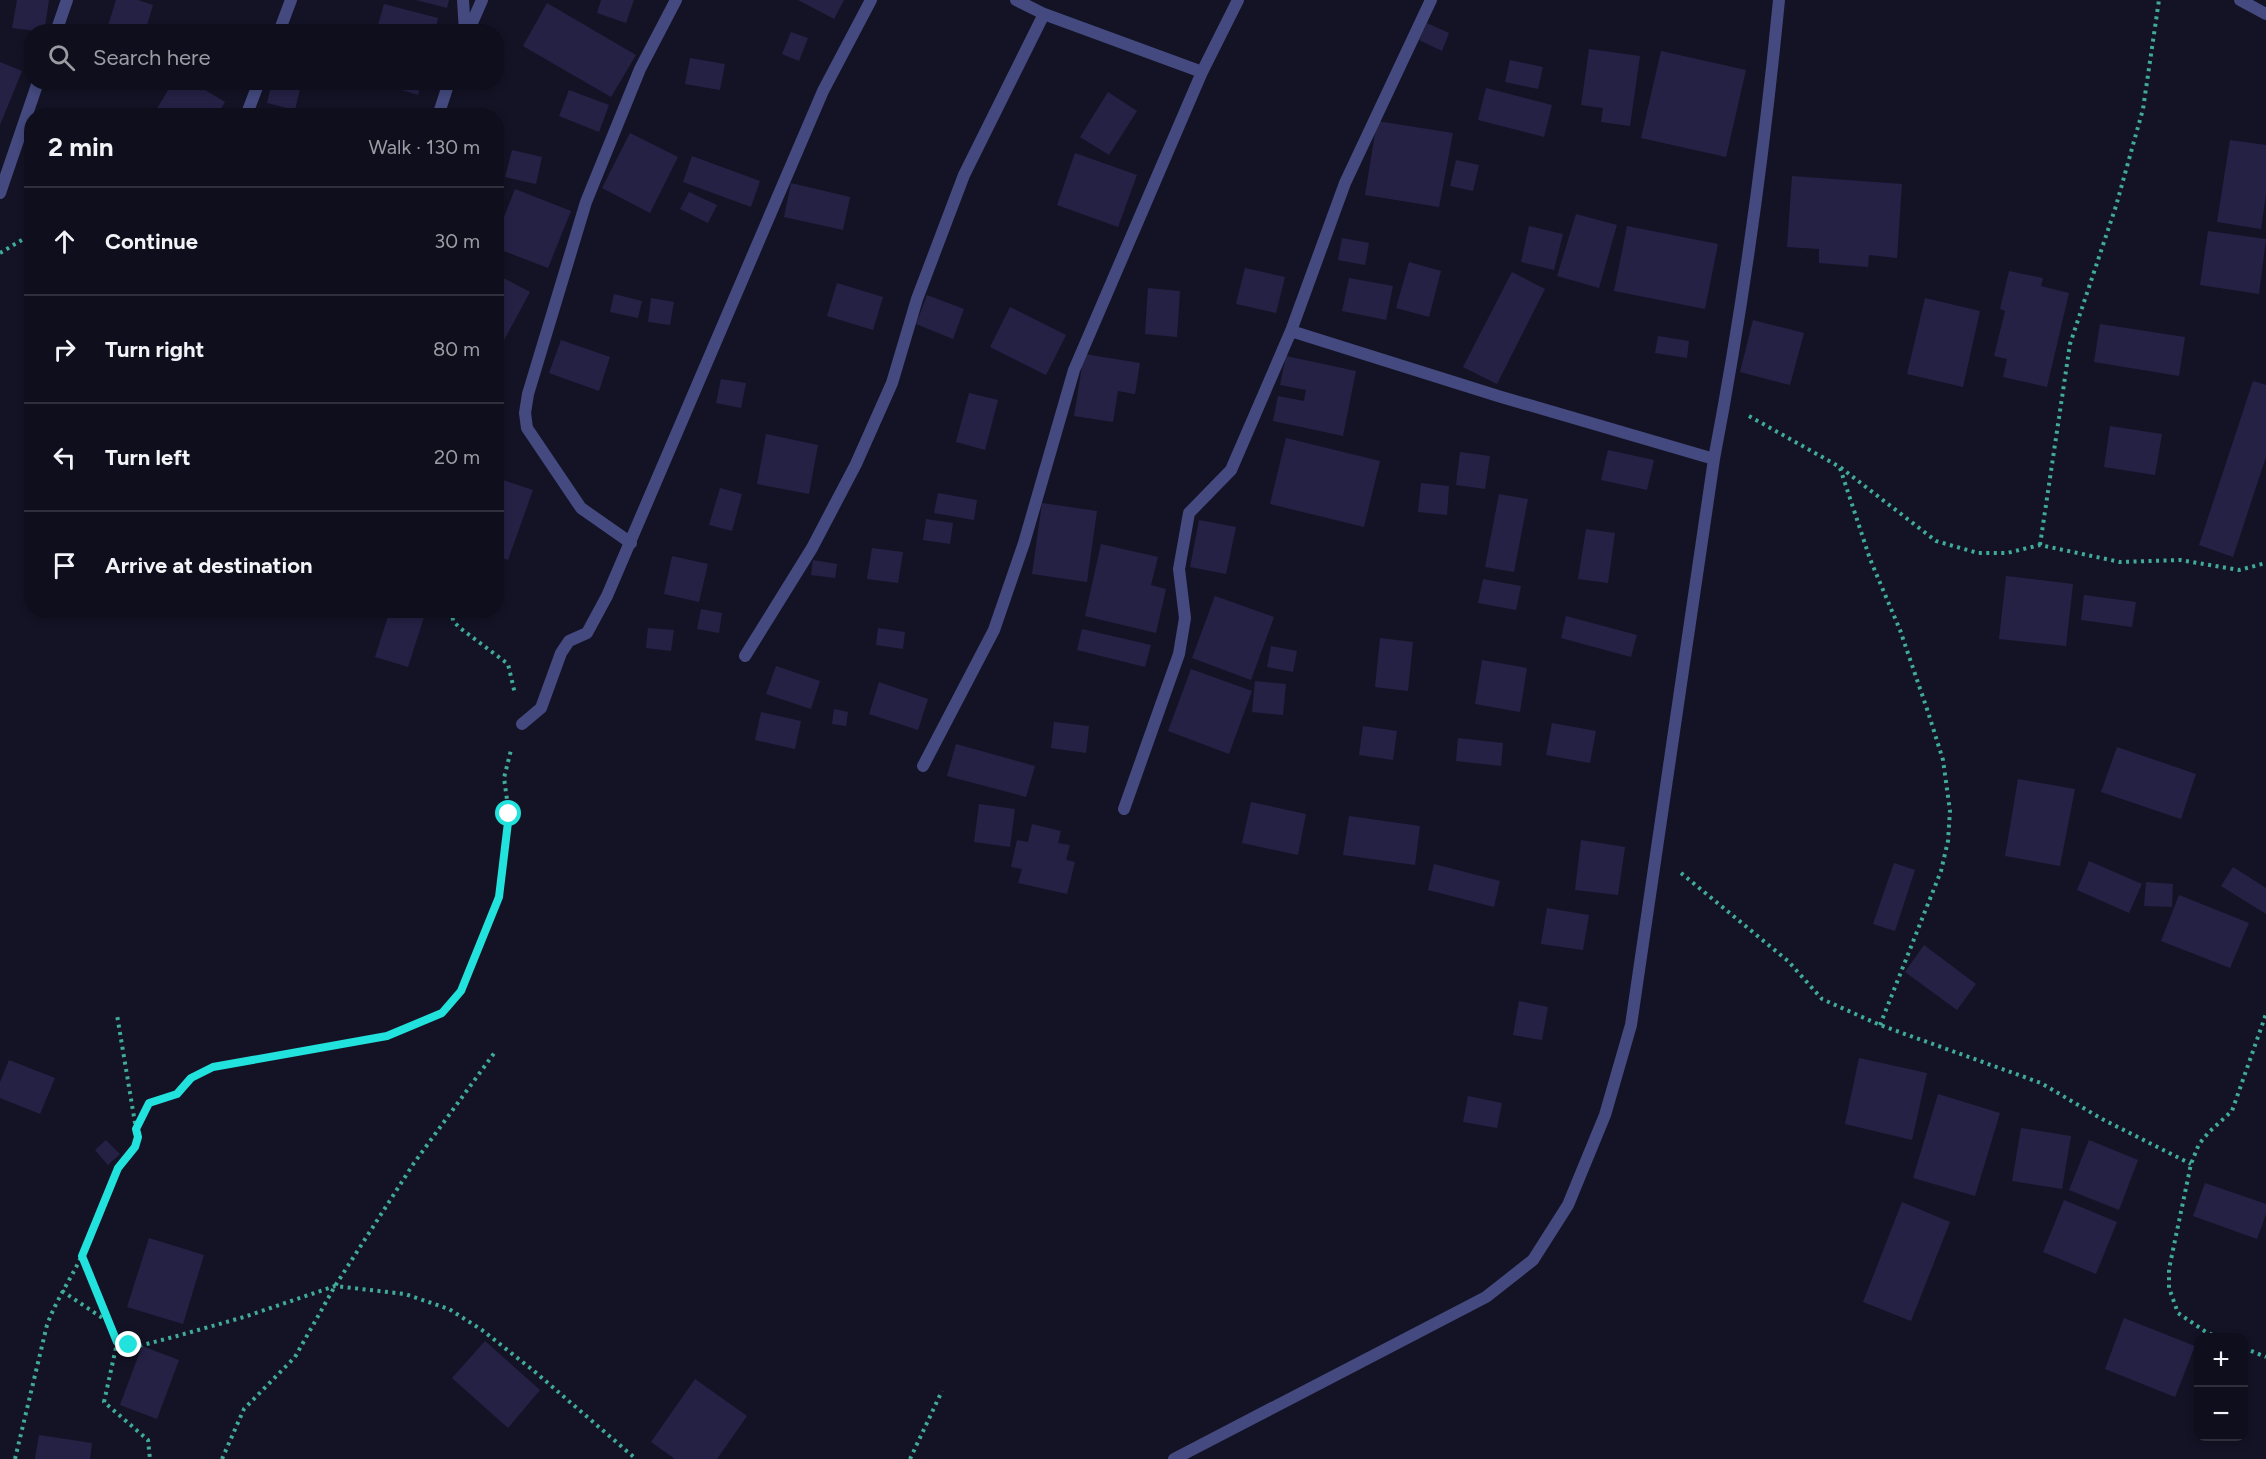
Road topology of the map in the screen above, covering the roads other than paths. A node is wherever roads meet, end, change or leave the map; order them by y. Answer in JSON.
{"nodes":[{"id":1,"x":67,"y":0,"type":"edge"},
{"id":2,"x":291,"y":0,"type":"edge"},
{"id":3,"x":463,"y":0,"type":"edge"},
{"id":4,"x":482,"y":0,"type":"edge"},
{"id":5,"x":676,"y":0,"type":"edge"},
{"id":6,"x":871,"y":0,"type":"edge"},
{"id":7,"x":1016,"y":0,"type":"edge"},
{"id":8,"x":1238,"y":0,"type":"edge"},
{"id":9,"x":1431,"y":0,"type":"edge"},
{"id":10,"x":1779,"y":0,"type":"edge"},
{"id":11,"x":2240,"y":0,"type":"edge"},
{"id":12,"x":1044,"y":14,"type":"junction"},
{"id":13,"x":2266,"y":14,"type":"edge"},
{"id":14,"x":59,"y":24,"type":"edge"},
{"id":15,"x":282,"y":24,"type":"edge"},
{"id":16,"x":465,"y":24,"type":"edge"},
{"id":17,"x":470,"y":24,"type":"edge"},
{"id":18,"x":1202,"y":72,"type":"junction"},
{"id":19,"x":35,"y":90,"type":"edge"},
{"id":20,"x":256,"y":90,"type":"edge"},
{"id":21,"x":447,"y":90,"type":"edge"},
{"id":22,"x":29,"y":108,"type":"edge"},
{"id":23,"x":249,"y":108,"type":"edge"},
{"id":24,"x":441,"y":108,"type":"edge"},
{"id":25,"x":24,"y":123,"type":"edge"},
{"id":26,"x":0,"y":193,"type":"edge"},
{"id":27,"x":1291,"y":332,"type":"junction"},
{"id":28,"x":1714,"y":459,"type":"junction"},
{"id":29,"x":631,"y":543,"type":"junction"},
{"id":30,"x":745,"y":656,"type":"dead end"},
{"id":31,"x":522,"y":724,"type":"road end"},
{"id":32,"x":922,"y":766,"type":"dead end"},
{"id":33,"x":1124,"y":809,"type":"dead end"},
{"id":34,"x":1174,"y":1459,"type":"edge"}],
"edges":[{"from":1,"to":14,"type":"street"},
{"from":2,"to":15,"type":"street"},
{"from":3,"to":16,"type":"street"},
{"from":4,"to":17,"type":"street"},
{"from":5,"to":29,"type":"street"},
{"from":6,"to":29,"type":"street"},
{"from":7,"to":12,"type":"street"},
{"from":8,"to":18,"type":"street"},
{"from":9,"to":27,"type":"street"},
{"from":10,"to":28,"type":"street"},
{"from":11,"to":13,"type":"street"},
{"from":12,"to":18,"type":"street"},
{"from":12,"to":30,"type":"street"},
{"from":18,"to":32,"type":"street"},
{"from":19,"to":22,"type":"street"},
{"from":20,"to":23,"type":"street"},
{"from":21,"to":24,"type":"street"},
{"from":25,"to":26,"type":"street"},
{"from":27,"to":28,"type":"street"},
{"from":27,"to":33,"type":"street"},
{"from":28,"to":34,"type":"street"},
{"from":29,"to":31,"type":"street"}]}
